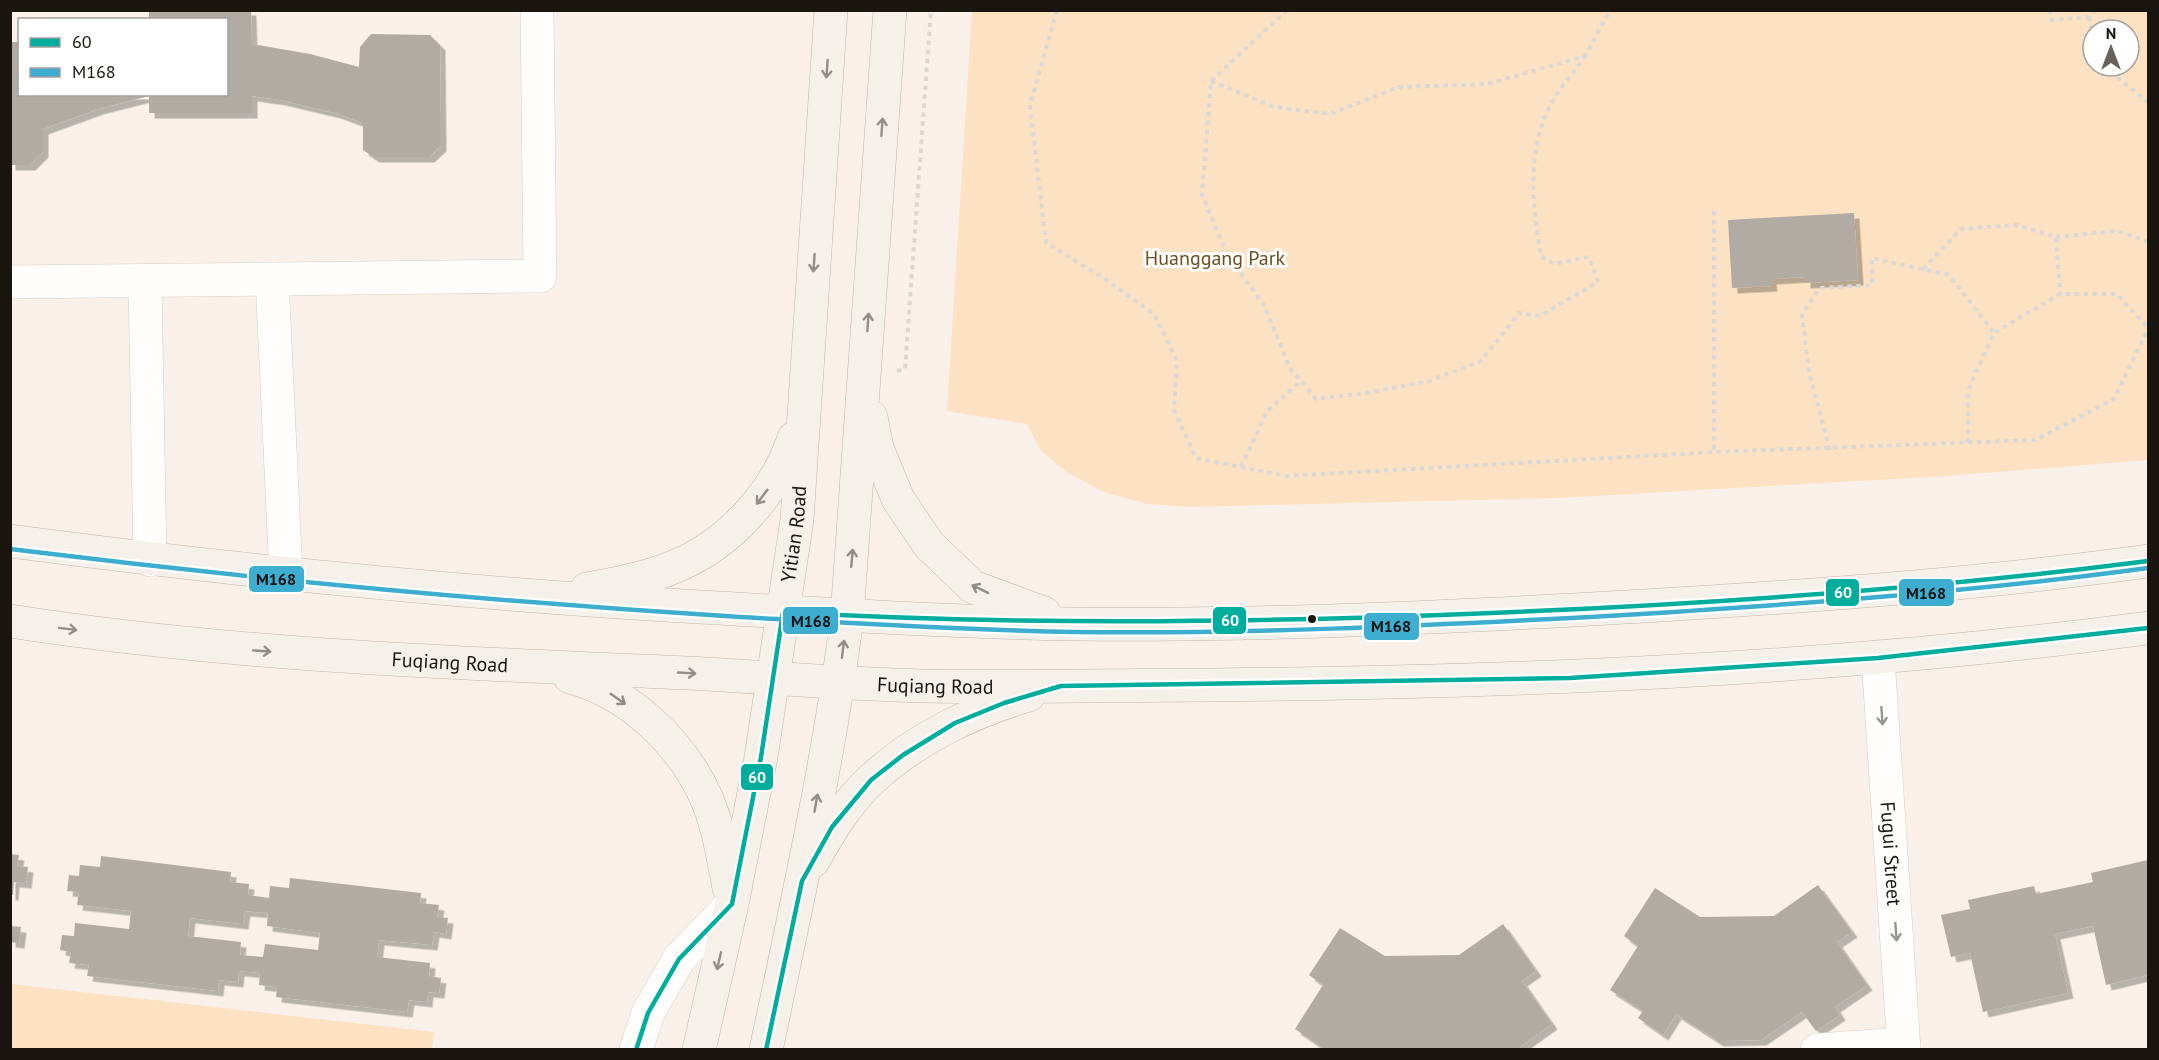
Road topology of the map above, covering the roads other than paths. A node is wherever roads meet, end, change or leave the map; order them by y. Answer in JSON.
{"nodes":[{"id":1,"x":537,"y":10,"type":"edge"},
{"id":2,"x":831,"y":10,"type":"edge"},
{"id":3,"x":890,"y":10,"type":"edge"},
{"id":4,"x":272,"y":279,"type":"junction"},
{"id":5,"x":145,"y":281,"type":"junction"},
{"id":6,"x":10,"y":282,"type":"edge"},
{"id":7,"x":864,"y":380,"type":"junction"},
{"id":8,"x":804,"y":407,"type":"junction"},
{"id":9,"x":10,"y":541,"type":"edge"},
{"id":10,"x":150,"y":560,"type":"junction"},
{"id":11,"x":2148,"y":561,"type":"edge"},
{"id":12,"x":286,"y":575,"type":"junction"},
{"id":13,"x":534,"y":598,"type":"junction"},
{"id":14,"x":783,"y":612,"type":"junction"},
{"id":15,"x":847,"y":617,"type":"junction"},
{"id":16,"x":10,"y":621,"type":"edge"},
{"id":17,"x":1074,"y":624,"type":"junction"},
{"id":18,"x":2148,"y":628,"type":"edge"},
{"id":19,"x":1878,"y":658,"type":"junction"},
{"id":20,"x":524,"y":667,"type":"junction"},
{"id":21,"x":773,"y":678,"type":"junction"},
{"id":22,"x":838,"y":682,"type":"junction"},
{"id":23,"x":1061,"y":686,"type":"junction"},
{"id":24,"x":802,"y":881,"type":"junction"},
{"id":25,"x":732,"y":904,"type":"junction"},
{"id":26,"x":1904,"y":1047,"type":"edge"},
{"id":27,"x":636,"y":1050,"type":"edge"},
{"id":28,"x":699,"y":1050,"type":"edge"},
{"id":29,"x":766,"y":1050,"type":"edge"},
{"id":30,"x":1817,"y":1050,"type":"edge"}],
"edges":[{"from":1,"to":4,"type":"street"},
{"from":2,"to":8,"type":"main road","name":"Yitian Road","one_way":true},
{"from":7,"to":3,"type":"main road","one_way":true},
{"from":4,"to":5,"type":"street"},
{"from":4,"to":12,"type":"street"},
{"from":5,"to":6,"type":"street"},
{"from":5,"to":10,"type":"street"},
{"from":15,"to":7,"type":"main road","one_way":true},
{"from":17,"to":7,"type":"main road","one_way":true},
{"from":8,"to":13,"type":"main road","one_way":true},
{"from":8,"to":14,"type":"main road","name":"Yitian Road"},
{"from":9,"to":10,"type":"main road"},
{"from":10,"to":12,"type":"main road"},
{"from":11,"to":17,"type":"main road"},
{"from":12,"to":13,"type":"main road"},
{"from":13,"to":14,"type":"main road"},
{"from":14,"to":15,"type":"main road"},
{"from":14,"to":21,"type":"main road","name":"Yitian Road"},
{"from":15,"to":17,"type":"main road"},
{"from":22,"to":15,"type":"main road","one_way":true},
{"from":16,"to":20,"type":"main road","name":"Fuqiang Road","one_way":true},
{"from":18,"to":19,"type":"main road","name":"Fuqiang Road"},
{"from":19,"to":23,"type":"main road","name":"Fuqiang Road"},
{"from":19,"to":26,"type":"street","name":"Fugui Street","one_way":true},
{"from":20,"to":21,"type":"main road","name":"Fuqiang Road","one_way":true},
{"from":20,"to":25,"type":"main road","one_way":true},
{"from":21,"to":22,"type":"main road","name":"Fuqiang Road"},
{"from":21,"to":25,"type":"main road","name":"Yitian Road"},
{"from":22,"to":23,"type":"main road","name":"Fuqiang Road"},
{"from":24,"to":22,"type":"main road","one_way":true},
{"from":23,"to":24,"type":"main road"},
{"from":24,"to":29,"type":"main road"},
{"from":25,"to":27,"type":"street"},
{"from":25,"to":28,"type":"main road","name":"Yitian Road","one_way":true},
{"from":26,"to":30,"type":"street"}]}
